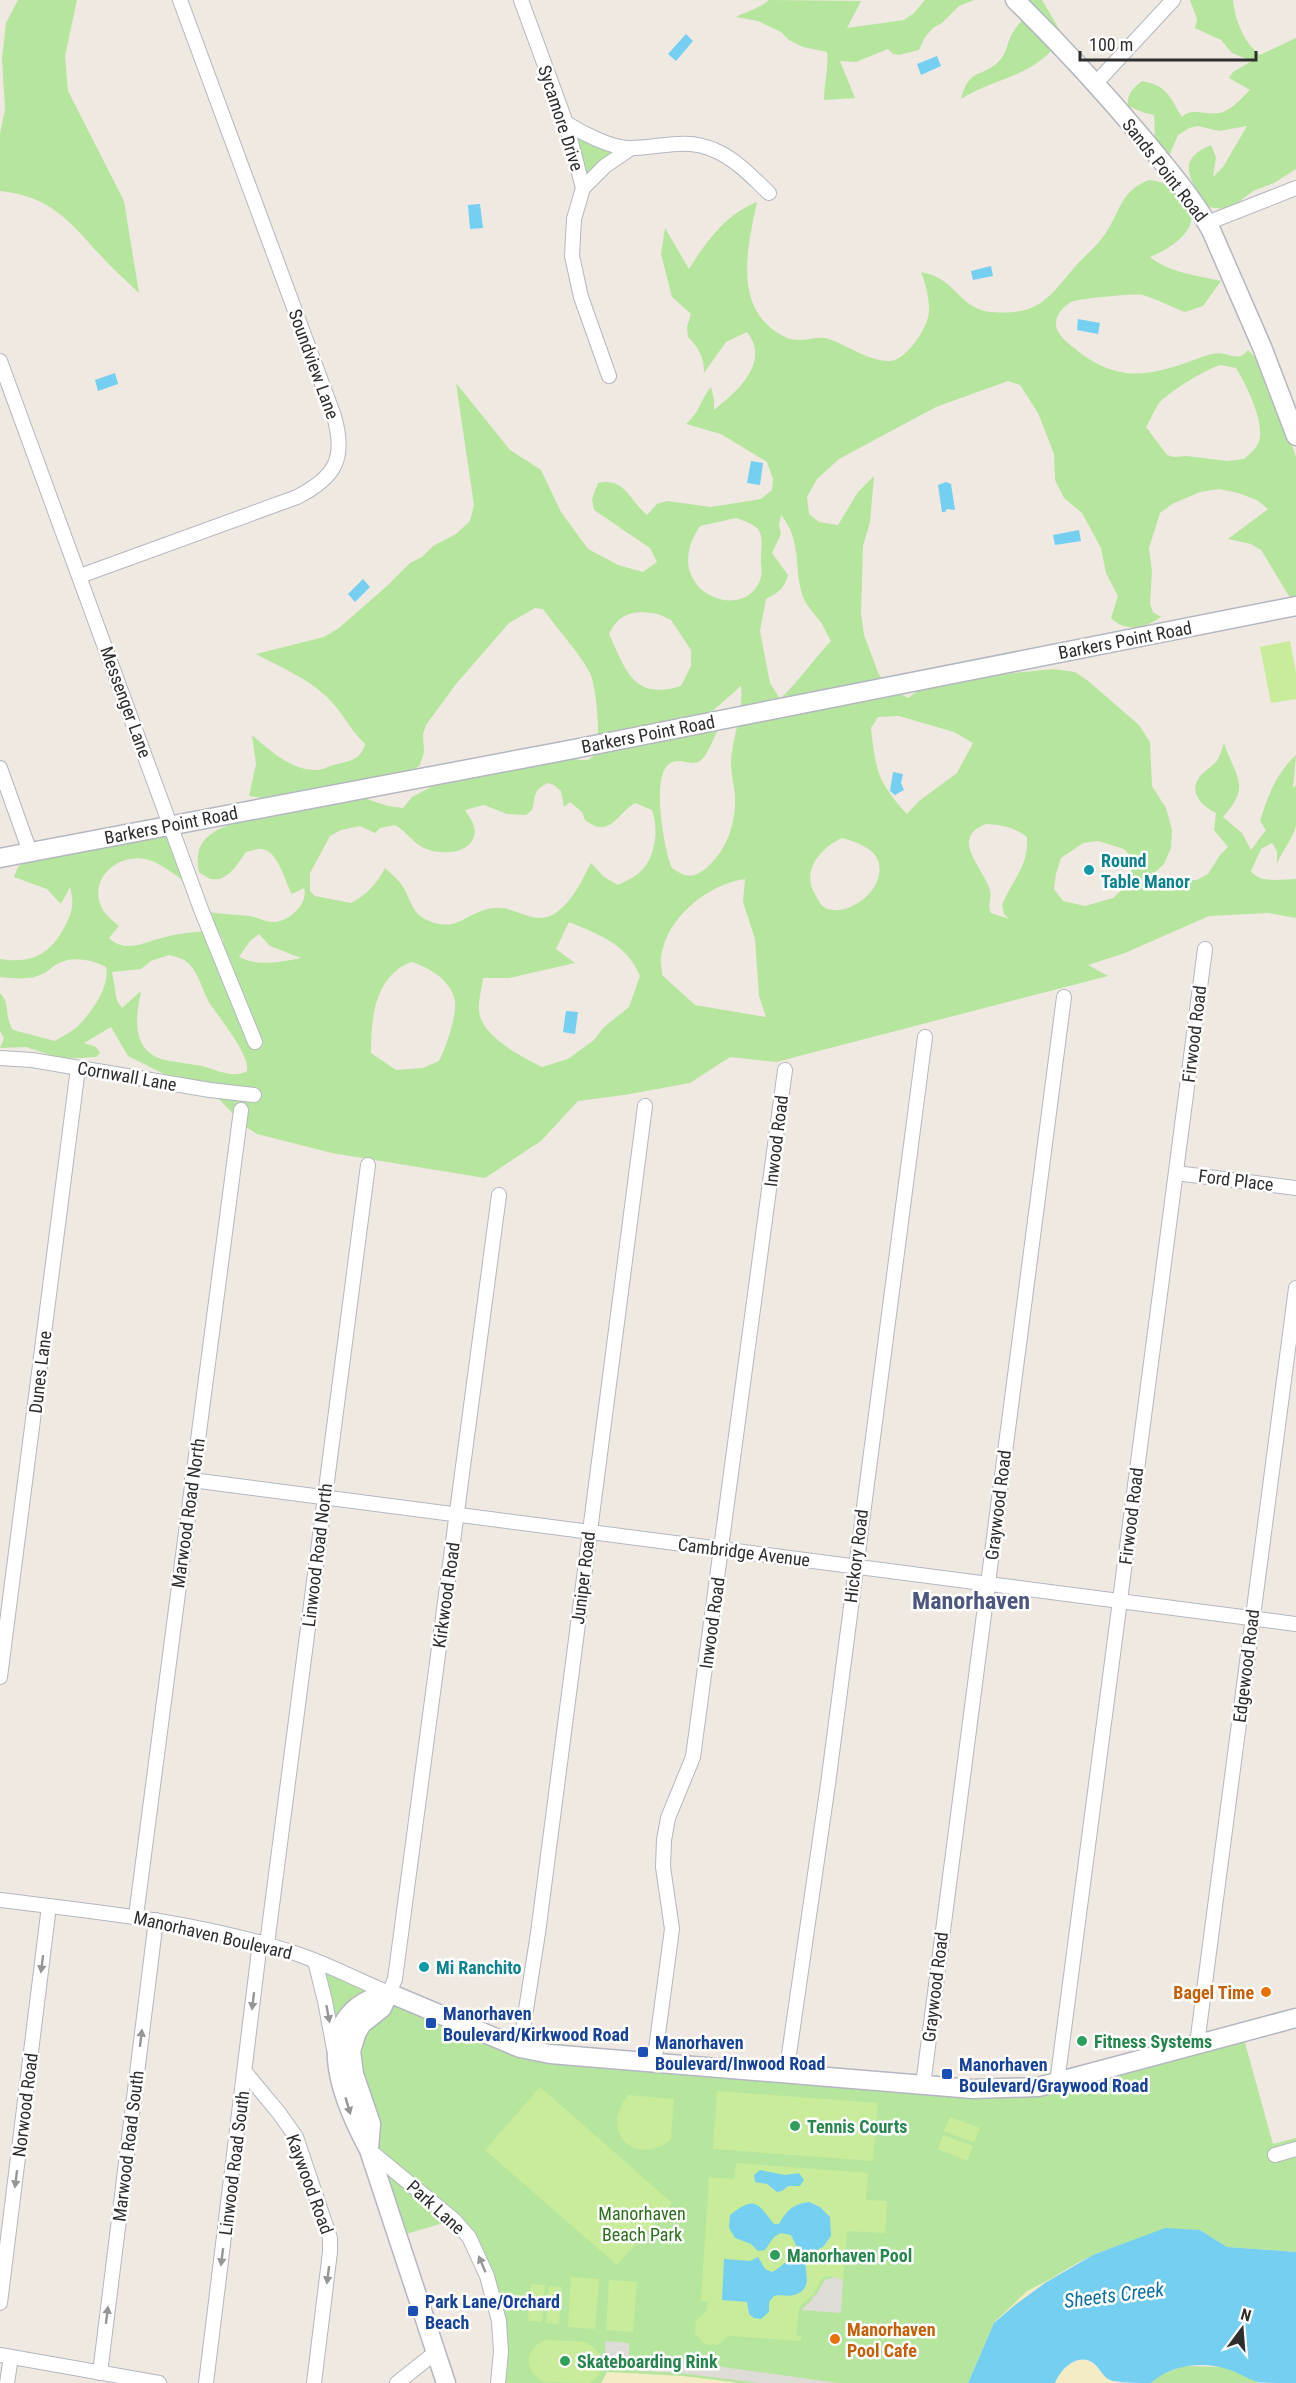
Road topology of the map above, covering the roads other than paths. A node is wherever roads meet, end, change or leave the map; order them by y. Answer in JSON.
{"nodes":[{"id":1,"x":180,"y":0,"type":"edge"},
{"id":2,"x":521,"y":0,"type":"edge"},
{"id":3,"x":1015,"y":0,"type":"edge"},
{"id":4,"x":1173,"y":0,"type":"edge"},
{"id":5,"x":1095,"y":84,"type":"junction"},
{"id":6,"x":566,"y":123,"type":"junction"},
{"id":7,"x":630,"y":149,"type":"junction"},
{"id":8,"x":583,"y":188,"type":"junction"},
{"id":9,"x":1296,"y":188,"type":"edge"},
{"id":10,"x":769,"y":193,"type":"dead end"},
{"id":11,"x":1208,"y":223,"type":"junction"},
{"id":12,"x":0,"y":361,"type":"edge"},
{"id":13,"x":609,"y":376,"type":"dead end"},
{"id":14,"x":1296,"y":436,"type":"edge"},
{"id":15,"x":80,"y":576,"type":"junction"},
{"id":16,"x":1296,"y":606,"type":"edge"},
{"id":17,"x":0,"y":768,"type":"edge"},
{"id":18,"x":171,"y":824,"type":"junction"},
{"id":19,"x":30,"y":852,"type":"junction"},
{"id":20,"x":0,"y":858,"type":"edge"},
{"id":21,"x":1205,"y":949,"type":"dead end"},
{"id":22,"x":1064,"y":997,"type":"dead end"},
{"id":23,"x":925,"y":1037,"type":"dead end"},
{"id":24,"x":255,"y":1042,"type":"dead end"},
{"id":25,"x":0,"y":1058,"type":"edge"},
{"id":26,"x":78,"y":1068,"type":"junction"},
{"id":27,"x":785,"y":1070,"type":"dead end"},
{"id":28,"x":254,"y":1095,"type":"dead end"},
{"id":29,"x":645,"y":1107,"type":"dead end"},
{"id":30,"x":241,"y":1110,"type":"dead end"},
{"id":31,"x":368,"y":1165,"type":"dead end"},
{"id":32,"x":1176,"y":1173,"type":"junction"},
{"id":33,"x":1296,"y":1188,"type":"edge"},
{"id":34,"x":500,"y":1195,"type":"dead end"},
{"id":35,"x":1296,"y":1287,"type":"edge"},
{"id":36,"x":192,"y":1480,"type":"junction"},
{"id":37,"x":325,"y":1498,"type":"junction"},
{"id":38,"x":457,"y":1515,"type":"junction"},
{"id":39,"x":589,"y":1532,"type":"junction"},
{"id":40,"x":722,"y":1549,"type":"junction"},
{"id":41,"x":855,"y":1566,"type":"junction"},
{"id":42,"x":988,"y":1583,"type":"junction"},
{"id":43,"x":1120,"y":1601,"type":"junction"},
{"id":44,"x":1253,"y":1618,"type":"junction"},
{"id":45,"x":1296,"y":1624,"type":"edge"},
{"id":46,"x":0,"y":1677,"type":"edge"},
{"id":47,"x":0,"y":1900,"type":"edge"},
{"id":48,"x":49,"y":1906,"type":"junction"},
{"id":49,"x":136,"y":1916,"type":"junction"},
{"id":50,"x":156,"y":1920,"type":"junction"},
{"id":51,"x":263,"y":1943,"type":"junction"},
{"id":52,"x":315,"y":1960,"type":"junction"},
{"id":53,"x":389,"y":1993,"type":"junction"},
{"id":54,"x":1296,"y":2018,"type":"edge"},
{"id":55,"x":1197,"y":2044,"type":"junction"},
{"id":56,"x":520,"y":2048,"type":"junction"},
{"id":57,"x":654,"y":2064,"type":"junction"},
{"id":58,"x":337,"y":2067,"type":"junction"},
{"id":59,"x":245,"y":2072,"type":"junction"},
{"id":60,"x":786,"y":2075,"type":"junction"},
{"id":61,"x":1057,"y":2083,"type":"junction"},
{"id":62,"x":923,"y":2085,"type":"junction"},
{"id":63,"x":1296,"y":2149,"type":"edge"},
{"id":64,"x":369,"y":2150,"type":"junction"},
{"id":65,"x":1275,"y":2154,"type":"dead end"},
{"id":66,"x":0,"y":2303,"type":"edge"},
{"id":67,"x":436,"y":2352,"type":"junction"},
{"id":68,"x":5,"y":2356,"type":"edge"},
{"id":69,"x":90,"y":2375,"type":"edge"},
{"id":70,"x":7,"y":2383,"type":"edge"},
{"id":71,"x":159,"y":2383,"type":"edge"},
{"id":72,"x":206,"y":2383,"type":"edge"},
{"id":73,"x":314,"y":2383,"type":"edge"},
{"id":74,"x":397,"y":2383,"type":"edge"},
{"id":75,"x":446,"y":2383,"type":"edge"},
{"id":76,"x":498,"y":2383,"type":"edge"}],
"edges":[{"from":1,"to":15,"type":"street","name":"Soundview Lane"},
{"from":2,"to":6,"type":"street","name":"Sycamore Drive"},
{"from":3,"to":5,"type":"street","name":"Sands Point Road"},
{"from":4,"to":5,"type":"street"},
{"from":5,"to":11,"type":"street","name":"Sands Point Road"},
{"from":6,"to":7,"type":"street"},
{"from":6,"to":8,"type":"street","name":"Sycamore Drive"},
{"from":7,"to":8,"type":"street"},
{"from":7,"to":10,"type":"street"},
{"from":8,"to":13,"type":"street","name":"Sycamore Drive"},
{"from":9,"to":11,"type":"street"},
{"from":11,"to":14,"type":"street","name":"Sands Point Road"},
{"from":12,"to":15,"type":"street","name":"Messenger Lane"},
{"from":15,"to":18,"type":"street","name":"Messenger Lane"},
{"from":16,"to":18,"type":"street","name":"Barkers Point Road"},
{"from":17,"to":19,"type":"street"},
{"from":18,"to":19,"type":"street","name":"Barkers Point Road"},
{"from":18,"to":24,"type":"street","name":"Messenger Lane"},
{"from":19,"to":20,"type":"street","name":"Barkers Point Road"},
{"from":21,"to":32,"type":"street","name":"Firwood Road"},
{"from":22,"to":42,"type":"street","name":"Graywood Road"},
{"from":23,"to":41,"type":"street","name":"Hickory Road"},
{"from":25,"to":26,"type":"street","name":"Cornwall Lane"},
{"from":26,"to":28,"type":"street","name":"Cornwall Lane"},
{"from":26,"to":46,"type":"street","name":"Dunes Lane"},
{"from":27,"to":40,"type":"street","name":"Inwood Road"},
{"from":29,"to":39,"type":"street","name":"Juniper Road"},
{"from":30,"to":36,"type":"street","name":"Marwood Road North"},
{"from":31,"to":37,"type":"street","name":"Linwood Road North"},
{"from":32,"to":33,"type":"street","name":"Ford Place"},
{"from":32,"to":43,"type":"street","name":"Firwood Road"},
{"from":34,"to":38,"type":"street","name":"Kirkwood Road"},
{"from":35,"to":44,"type":"street","name":"Edgewood Road"},
{"from":36,"to":37,"type":"street","name":"Cambridge Avenue"},
{"from":36,"to":49,"type":"street","name":"Marwood Road North"},
{"from":37,"to":38,"type":"street","name":"Cambridge Avenue"},
{"from":37,"to":51,"type":"street","name":"Linwood Road North"},
{"from":38,"to":39,"type":"street","name":"Cambridge Avenue"},
{"from":38,"to":53,"type":"street","name":"Kirkwood Road"},
{"from":39,"to":40,"type":"street","name":"Cambridge Avenue"},
{"from":39,"to":56,"type":"street","name":"Juniper Road"},
{"from":40,"to":41,"type":"street","name":"Cambridge Avenue"},
{"from":40,"to":57,"type":"street","name":"Inwood Road"},
{"from":41,"to":42,"type":"street","name":"Cambridge Avenue"},
{"from":41,"to":60,"type":"street","name":"Hickory Road"},
{"from":42,"to":43,"type":"street","name":"Cambridge Avenue"},
{"from":42,"to":62,"type":"street","name":"Graywood Road"},
{"from":43,"to":44,"type":"street","name":"Cambridge Avenue"},
{"from":43,"to":61,"type":"street","name":"Firwood Road"},
{"from":44,"to":45,"type":"street","name":"Cambridge Avenue"},
{"from":44,"to":55,"type":"street","name":"Edgewood Road"},
{"from":47,"to":48,"type":"street","name":"Manorhaven Boulevard"},
{"from":48,"to":49,"type":"street","name":"Manorhaven Boulevard"},
{"from":48,"to":66,"type":"street","name":"Norwood Road","one_way":true},
{"from":49,"to":50,"type":"street","name":"Manorhaven Boulevard"},
{"from":50,"to":51,"type":"street","name":"Manorhaven Boulevard"},
{"from":69,"to":50,"type":"street","name":"Marwood Road South","one_way":true},
{"from":51,"to":52,"type":"street","name":"Manorhaven Boulevard"},
{"from":51,"to":59,"type":"street","name":"Linwood Road South","one_way":true},
{"from":52,"to":53,"type":"street","name":"Manorhaven Boulevard"},
{"from":52,"to":58,"type":"street","one_way":true},
{"from":53,"to":56,"type":"street","name":"Manorhaven Boulevard"},
{"from":53,"to":58,"type":"street"},
{"from":53,"to":64,"type":"street"},
{"from":54,"to":55,"type":"street","name":"Manorhaven Boulevard"},
{"from":55,"to":61,"type":"street","name":"Manorhaven Boulevard"},
{"from":56,"to":57,"type":"street","name":"Manorhaven Boulevard"},
{"from":57,"to":60,"type":"street","name":"Manorhaven Boulevard"},
{"from":58,"to":64,"type":"street","one_way":true},
{"from":59,"to":72,"type":"street","name":"Linwood Road South","one_way":true},
{"from":59,"to":73,"type":"street","name":"Kaywood Road","one_way":true},
{"from":60,"to":62,"type":"street","name":"Manorhaven Boulevard"},
{"from":61,"to":62,"type":"street","name":"Manorhaven Boulevard"},
{"from":63,"to":65,"type":"street"},
{"from":64,"to":67,"type":"street"},
{"from":76,"to":64,"type":"street","name":"Park Lane","one_way":true},
{"from":67,"to":74,"type":"street"},
{"from":67,"to":75,"type":"street"},
{"from":68,"to":69,"type":"street"},
{"from":68,"to":70,"type":"street"},
{"from":69,"to":71,"type":"street"}]}
